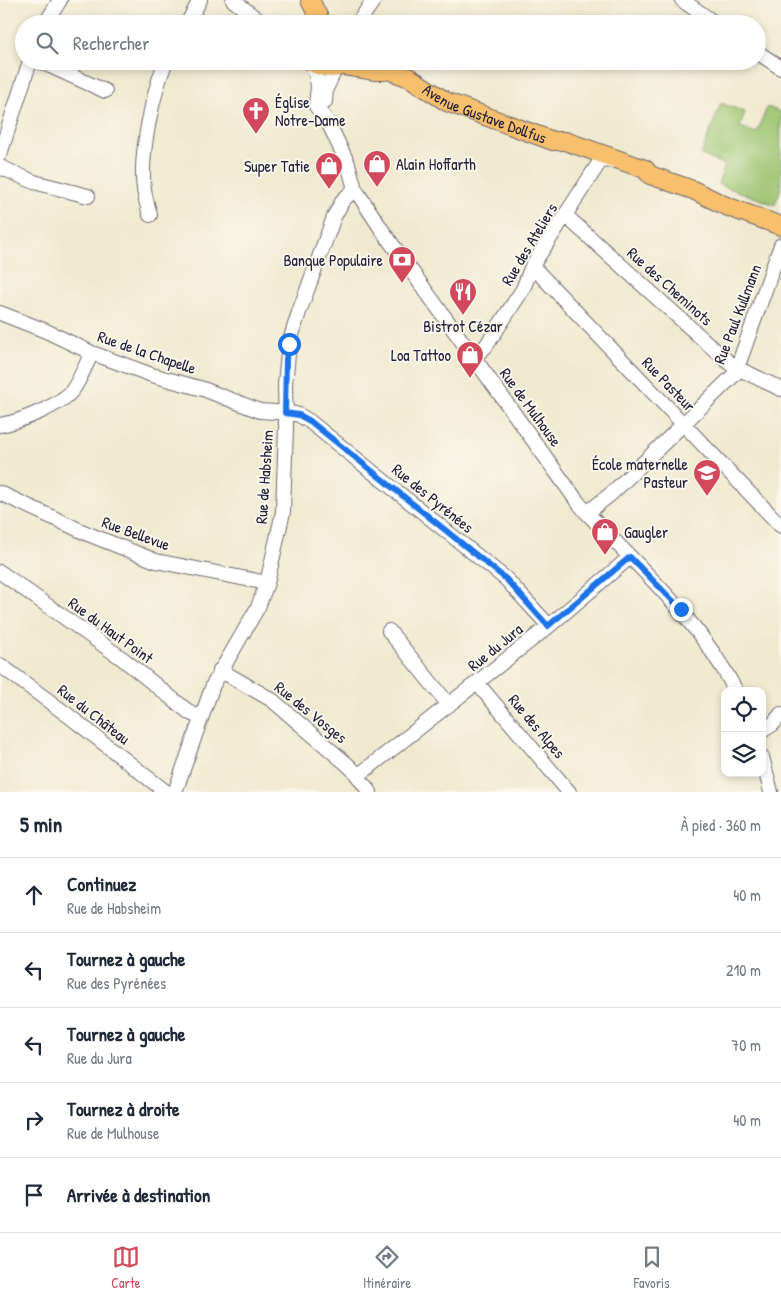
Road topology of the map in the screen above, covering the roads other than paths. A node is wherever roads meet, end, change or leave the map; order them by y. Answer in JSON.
{"nodes":[{"id":1,"x":60,"y":0,"type":"edge"},
{"id":2,"x":200,"y":0,"type":"edge"},
{"id":3,"x":233,"y":0,"type":"edge"},
{"id":4,"x":304,"y":0,"type":"edge"},
{"id":5,"x":310,"y":0,"type":"edge"},
{"id":6,"x":374,"y":0,"type":"edge"},
{"id":7,"x":682,"y":0,"type":"edge"},
{"id":8,"x":51,"y":15,"type":"edge"},
{"id":9,"x":192,"y":15,"type":"edge"},
{"id":10,"x":252,"y":15,"type":"edge"},
{"id":11,"x":306,"y":15,"type":"edge"},
{"id":12,"x":318,"y":15,"type":"edge"},
{"id":13,"x":363,"y":15,"type":"edge"},
{"id":14,"x":703,"y":15,"type":"edge"},
{"id":15,"x":766,"y":58,"type":"edge"},
{"id":16,"x":781,"y":68,"type":"edge"},
{"id":17,"x":27,"y":70,"type":"edge"},
{"id":18,"x":59,"y":70,"type":"edge"},
{"id":19,"x":164,"y":70,"type":"edge"},
{"id":20,"x":314,"y":70,"type":"edge"},
{"id":21,"x":340,"y":70,"type":"edge"},
{"id":22,"x":370,"y":70,"type":"edge"},
{"id":23,"x":391,"y":71,"type":"joint"},
{"id":24,"x":105,"y":91,"type":"dead end"},
{"id":25,"x":328,"y":122,"type":"junction"},
{"id":26,"x":553,"y":141,"type":"junction"},
{"id":27,"x":0,"y":154,"type":"edge"},
{"id":28,"x":619,"y":160,"type":"junction"},
{"id":29,"x":599,"y":164,"type":"junction"},
{"id":30,"x":0,"y":167,"type":"edge"},
{"id":31,"x":650,"y":175,"type":"junction"},
{"id":32,"x":355,"y":189,"type":"junction"},
{"id":33,"x":88,"y":196,"type":"dead end"},
{"id":34,"x":150,"y":215,"type":"dead end"},
{"id":35,"x":566,"y":216,"type":"junction"},
{"id":36,"x":781,"y":226,"type":"edge"},
{"id":37,"x":781,"y":245,"type":"edge"},
{"id":38,"x":532,"y":266,"type":"junction"},
{"id":39,"x":0,"y":313,"type":"edge"},
{"id":40,"x":92,"y":353,"type":"junction"},
{"id":41,"x":473,"y":358,"type":"junction"},
{"id":42,"x":737,"y":368,"type":"junction"},
{"id":43,"x":781,"y":389,"type":"edge"},
{"id":44,"x":285,"y":413,"type":"junction"},
{"id":45,"x":0,"y":425,"type":"edge"},
{"id":46,"x":684,"y":425,"type":"junction"},
{"id":47,"x":0,"y":493,"type":"edge"},
{"id":48,"x":587,"y":513,"type":"junction"},
{"id":49,"x":781,"y":526,"type":"edge"},
{"id":50,"x":630,"y":557,"type":"junction"},
{"id":51,"x":0,"y":572,"type":"edge"},
{"id":52,"x":268,"y":583,"type":"junction"},
{"id":53,"x":548,"y":626,"type":"junction"},
{"id":54,"x":389,"y":631,"type":"dead end"},
{"id":55,"x":0,"y":665,"type":"edge"},
{"id":56,"x":220,"y":670,"type":"junction"},
{"id":57,"x":477,"y":683,"type":"junction"},
{"id":58,"x":734,"y":687,"type":"edge"},
{"id":59,"x":449,"y":705,"type":"junction"},
{"id":60,"x":781,"y":714,"type":"edge"},
{"id":61,"x":201,"y":718,"type":"junction"},
{"id":62,"x":766,"y":728,"type":"edge"},
{"id":63,"x":766,"y":773,"type":"edge"},
{"id":64,"x":358,"y":775,"type":"junction"},
{"id":65,"x":166,"y":792,"type":"edge"},
{"id":66,"x":175,"y":792,"type":"edge"},
{"id":67,"x":370,"y":792,"type":"edge"},
{"id":68,"x":569,"y":792,"type":"edge"},
{"id":69,"x":771,"y":792,"type":"edge"}],
"edges":[{"from":1,"to":8,"type":"street"},
{"from":2,"to":9,"type":"street"},
{"from":3,"to":10,"type":"street"},
{"from":4,"to":11,"type":"main road"},
{"from":5,"to":12,"type":"main road"},
{"from":6,"to":13,"type":"street"},
{"from":7,"to":14,"type":"street"},
{"from":15,"to":16,"type":"street"},
{"from":17,"to":27,"type":"street"},
{"from":18,"to":24,"type":"street"},
{"from":19,"to":34,"type":"street"},
{"from":20,"to":25,"type":"street","name":"Rue de Mulhouse"},
{"from":21,"to":25,"type":"street","name":"Rue de Mulhouse"},
{"from":22,"to":23,"type":"main road","name":"Avenue Gustave Dollfus"},
{"from":23,"to":26,"type":"main road","name":"Avenue Gustave Dollfus"},
{"from":25,"to":32,"type":"street","name":"Rue de Mulhouse"},
{"from":26,"to":28,"type":"main road","name":"Avenue Gustave Dollfus"},
{"from":26,"to":29,"type":"main road","name":"Avenue Gustave Dollfus"},
{"from":28,"to":29,"type":"street"},
{"from":28,"to":31,"type":"main road","name":"Avenue Gustave Dollfus"},
{"from":29,"to":31,"type":"main road","name":"Avenue Gustave Dollfus"},
{"from":29,"to":35,"type":"street","name":"Rue des Ateliers"},
{"from":30,"to":33,"type":"street"},
{"from":31,"to":36,"type":"main road","name":"Avenue Gustave Dollfus"},
{"from":32,"to":41,"type":"street","name":"Rue de Mulhouse"},
{"from":32,"to":44,"type":"street","name":"Rue de Habsheim"},
{"from":35,"to":38,"type":"street","name":"Rue des Ateliers"},
{"from":35,"to":42,"type":"street","name":"Rue des Cheminots"},
{"from":37,"to":42,"type":"street","name":"Rue Paul Kullmann"},
{"from":38,"to":41,"type":"street","name":"Rue des Ateliers"},
{"from":38,"to":46,"type":"street","name":"Rue Pasteur"},
{"from":39,"to":40,"type":"street","name":"Rue de la Chapelle"},
{"from":40,"to":44,"type":"street","name":"Rue de la Chapelle"},
{"from":40,"to":45,"type":"street"},
{"from":41,"to":48,"type":"street","name":"Rue de Mulhouse"},
{"from":42,"to":43,"type":"street","name":"Rue des Cheminots"},
{"from":42,"to":46,"type":"street","name":"Rue Paul Kullmann"},
{"from":44,"to":52,"type":"street","name":"Rue de Habsheim"},
{"from":44,"to":53,"type":"street","name":"Rue des Pyrénées"},
{"from":46,"to":48,"type":"street","name":"Rue Paul Kullmann"},
{"from":46,"to":49,"type":"street","name":"Rue Pasteur"},
{"from":47,"to":52,"type":"street","name":"Rue Bellevue"},
{"from":48,"to":50,"type":"street","name":"Rue de Mulhouse"},
{"from":50,"to":53,"type":"street","name":"Rue du Jura"},
{"from":50,"to":58,"type":"street","name":"Rue de Mulhouse"},
{"from":51,"to":61,"type":"street","name":"Rue du Haut Point"},
{"from":52,"to":56,"type":"street","name":"Rue de Habsheim"},
{"from":53,"to":57,"type":"street","name":"Rue du Jura"},
{"from":54,"to":59,"type":"street"},
{"from":55,"to":65,"type":"street","name":"Rue du Château"},
{"from":56,"to":61,"type":"street","name":"Rue de Habsheim"},
{"from":56,"to":64,"type":"street","name":"Rue des Vosges"},
{"from":57,"to":59,"type":"street","name":"Rue du Jura"},
{"from":57,"to":68,"type":"street","name":"Rue des Alpes"},
{"from":59,"to":64,"type":"street","name":"Rue du Jura"},
{"from":60,"to":62,"type":"street"},
{"from":61,"to":66,"type":"street","name":"Rue de Habsheim"},
{"from":63,"to":69,"type":"street"},
{"from":64,"to":67,"type":"street","name":"Rue des Vosges"}]}
